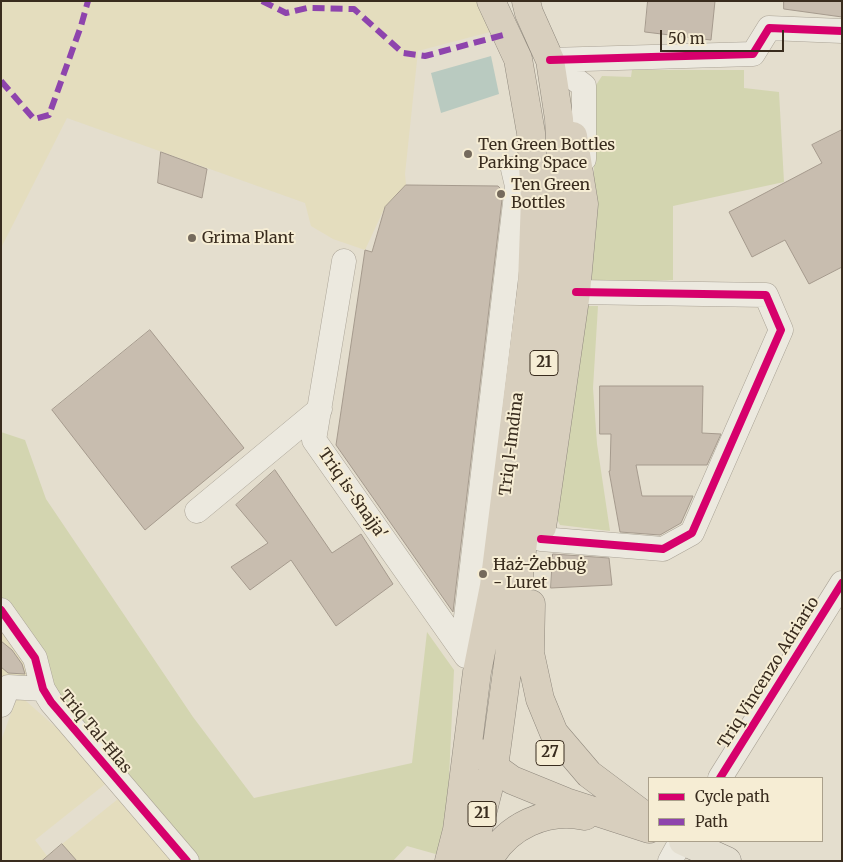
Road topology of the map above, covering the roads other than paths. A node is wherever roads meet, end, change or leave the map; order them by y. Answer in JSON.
{"nodes":[{"id":1,"x":492,"y":1,"type":"edge"},
{"id":2,"x":529,"y":5,"type":"edge"},
{"id":3,"x":842,"y":31,"type":"edge"},
{"id":4,"x":552,"y":73,"type":"junction"},
{"id":5,"x":513,"y":169,"type":"dead end"},
{"id":6,"x":535,"y":199,"type":"junction"},
{"id":7,"x":513,"y":220,"type":"junction"},
{"id":8,"x":344,"y":261,"type":"dead end"},
{"id":9,"x":576,"y":292,"type":"junction"},
{"id":10,"x":320,"y":409,"type":"junction"},
{"id":11,"x":197,"y":511,"type":"dead end"},
{"id":12,"x":502,"y":528,"type":"junction"},
{"id":13,"x":541,"y":539,"type":"junction"},
{"id":14,"x":842,"y":583,"type":"edge"},
{"id":15,"x":1,"y":610,"type":"edge"},
{"id":16,"x":511,"y":640,"type":"junction"},
{"id":17,"x":479,"y":664,"type":"junction"},
{"id":18,"x":43,"y":689,"type":"junction"},
{"id":19,"x":3,"y":691,"type":"edge"},
{"id":20,"x":496,"y":770,"type":"junction"},
{"id":21,"x":721,"y":777,"type":"edge"},
{"id":22,"x":648,"y":818,"type":"edge"},
{"id":23,"x":648,"y":823,"type":"edge"},
{"id":24,"x":648,"y":830,"type":"edge"},
{"id":25,"x":648,"y":830,"type":"edge"},
{"id":26,"x":681,"y":842,"type":"edge"},
{"id":27,"x":684,"y":842,"type":"edge"},
{"id":28,"x":187,"y":861,"type":"edge"},
{"id":29,"x":449,"y":861,"type":"edge"},
{"id":30,"x":470,"y":861,"type":"edge"},
{"id":31,"x":488,"y":861,"type":"edge"},
{"id":32,"x":670,"y":861,"type":"edge"},
{"id":33,"x":727,"y":861,"type":"edge"}],
"edges":[{"from":1,"to":6,"type":"highway","name":"Triq l-Imdina","number":"21"},
{"from":2,"to":4,"type":"highway","name":"Triq l-Imdina","number":"21"},
{"from":3,"to":4,"type":"street"},
{"from":4,"to":9,"type":"highway"},
{"from":4,"to":16,"type":"highway","name":"Triq l-Imdina","number":"21"},
{"from":5,"to":7,"type":"street"},
{"from":6,"to":7,"type":"street"},
{"from":6,"to":12,"type":"highway","name":"Triq l-Imdina","number":"21"},
{"from":7,"to":17,"type":"street"},
{"from":8,"to":10,"type":"street","name":"Triq is-Snajja'"},
{"from":9,"to":13,"type":"highway"},
{"from":9,"to":13,"type":"street"},
{"from":10,"to":11,"type":"street"},
{"from":10,"to":17,"type":"street","name":"Triq is-Snajja'"},
{"from":12,"to":17,"type":"highway","name":"Triq l-Imdina","number":"21"},
{"from":12,"to":20,"type":"highway"},
{"from":13,"to":22,"type":"highway"},
{"from":14,"to":21,"type":"street","name":"Triq Vincenzo Adriario"},
{"from":15,"to":18,"type":"street","name":"Triq Tal-Ħlas"},
{"from":16,"to":20,"type":"highway","name":"Triq l-Imdina","number":"21"},
{"from":16,"to":23,"type":"highway","number":"27"},
{"from":17,"to":29,"type":"highway","name":"Triq l-Imdina"},
{"from":18,"to":19,"type":"street"},
{"from":18,"to":28,"type":"street","name":"Triq Tal-Ħlas"},
{"from":20,"to":24,"type":"highway","number":"27"},
{"from":20,"to":30,"type":"highway","name":"Triq l-Imdina","number":"21"},
{"from":25,"to":31,"type":"highway"},
{"from":26,"to":32,"type":"street"},
{"from":27,"to":33,"type":"main road"}]}
